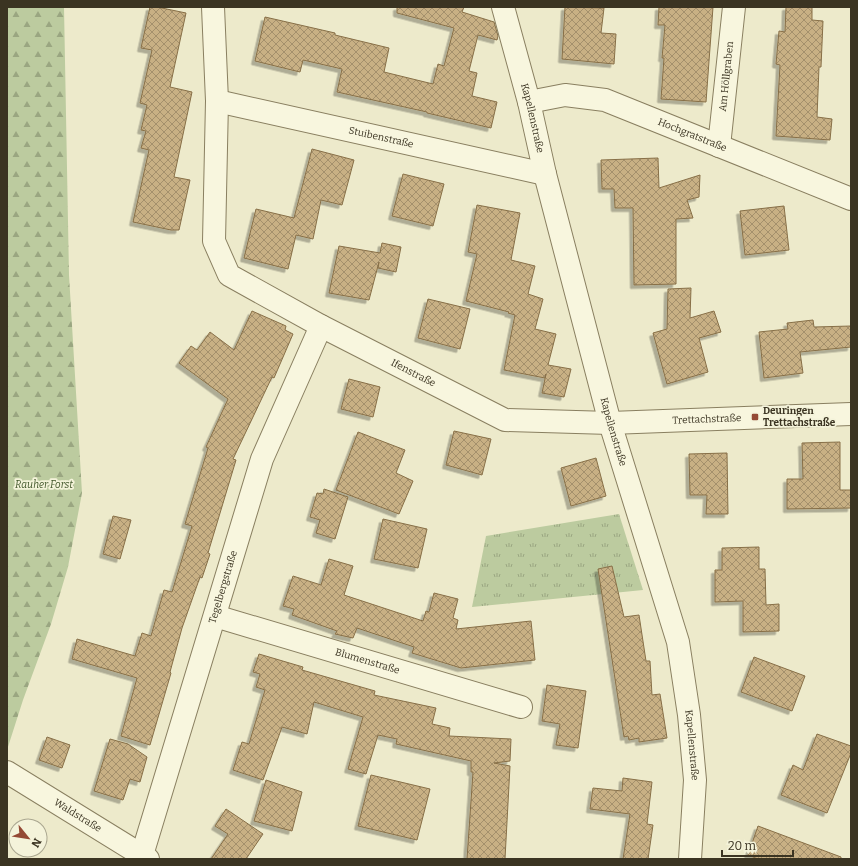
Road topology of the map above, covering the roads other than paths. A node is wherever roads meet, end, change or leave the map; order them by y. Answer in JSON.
{"nodes":[{"id":1,"x":213,"y":7,"type":"edge"},
{"id":2,"x":503,"y":7,"type":"edge"},
{"id":3,"x":734,"y":7,"type":"edge"},
{"id":4,"x":217,"y":101,"type":"junction"},
{"id":5,"x":529,"y":102,"type":"junction"},
{"id":6,"x":719,"y":146,"type":"junction"},
{"id":7,"x":545,"y":174,"type":"junction"},
{"id":8,"x":851,"y":199,"type":"edge"},
{"id":9,"x":321,"y":326,"type":"junction"},
{"id":10,"x":851,"y":414,"type":"edge"},
{"id":11,"x":610,"y":423,"type":"junction"},
{"id":12,"x":215,"y":616,"type":"junction"},
{"id":13,"x":521,"y":707,"type":"dead end"},
{"id":14,"x":7,"y":772,"type":"edge"},
{"id":15,"x":145,"y":857,"type":"edge"},
{"id":16,"x":690,"y":859,"type":"edge"}],
"edges":[{"from":1,"to":4,"type":"street"},
{"from":2,"to":5,"type":"street","name":"Kapellenstraße"},
{"from":3,"to":6,"type":"street","name":"Am Höllgraben"},
{"from":4,"to":7,"type":"street","name":"Stuibenstraße"},
{"from":4,"to":9,"type":"street","name":"Ifenstraße"},
{"from":5,"to":6,"type":"street","name":"Hochgratstraße"},
{"from":5,"to":7,"type":"street","name":"Kapellenstraße"},
{"from":6,"to":8,"type":"street","name":"Hochgratstraße"},
{"from":7,"to":11,"type":"street","name":"Kapellenstraße"},
{"from":9,"to":11,"type":"street","name":"Ifenstraße"},
{"from":9,"to":12,"type":"street","name":"Tegelbergstraße"},
{"from":10,"to":11,"type":"street","name":"Trettachstraße"},
{"from":11,"to":16,"type":"street","name":"Kapellenstraße"},
{"from":12,"to":13,"type":"street","name":"Blumenstraße"},
{"from":12,"to":15,"type":"street","name":"Tegelbergstraße"},
{"from":14,"to":15,"type":"street","name":"Waldstraße"}]}
